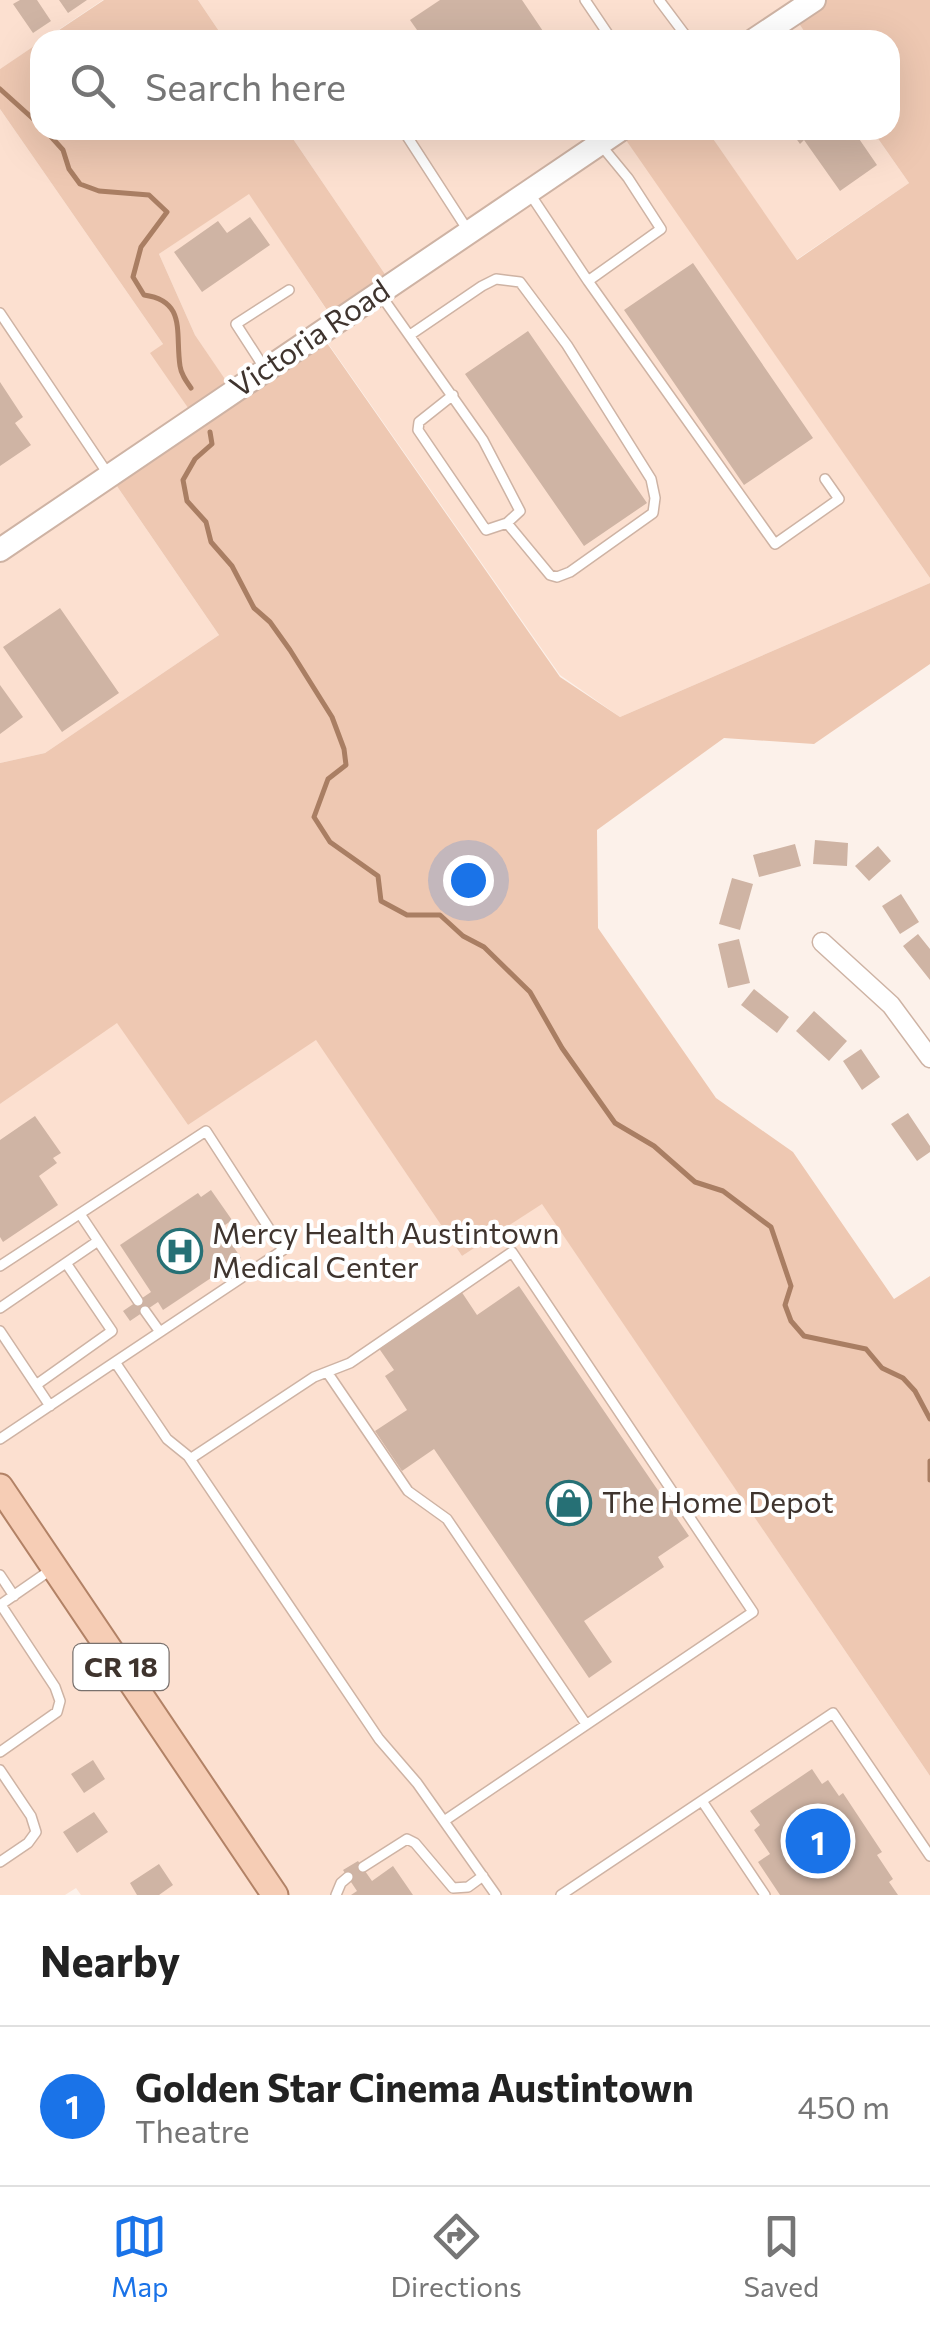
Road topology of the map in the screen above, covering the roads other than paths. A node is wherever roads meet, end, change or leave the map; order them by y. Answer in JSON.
{"nodes":[{"id":1,"x":585,"y":0,"type":"edge"},
{"id":2,"x":659,"y":0,"type":"edge"},
{"id":3,"x":814,"y":0,"type":"edge"},
{"id":4,"x":605,"y":30,"type":"edge"},
{"id":5,"x":682,"y":30,"type":"edge"},
{"id":6,"x":769,"y":30,"type":"edge"},
{"id":7,"x":409,"y":140,"type":"edge"},
{"id":8,"x":606,"y":140,"type":"edge"},
{"id":9,"x":600,"y":144,"type":"junction"},
{"id":10,"x":528,"y":192,"type":"junction"},
{"id":11,"x":468,"y":231,"type":"junction"},
{"id":12,"x":588,"y":281,"type":"junction"},
{"id":13,"x":288,"y":290,"type":"dead end"},
{"id":14,"x":378,"y":292,"type":"junction"},
{"id":15,"x":0,"y":313,"type":"edge"},
{"id":16,"x":410,"y":335,"type":"junction"},
{"id":17,"x":264,"y":369,"type":"junction"},
{"id":18,"x":453,"y":395,"type":"junction"},
{"id":19,"x":110,"y":476,"type":"junction"},
{"id":20,"x":825,"y":479,"type":"dead end"},
{"id":21,"x":507,"y":523,"type":"junction"},
{"id":22,"x":0,"y":550,"type":"edge"},
{"id":23,"x":822,"y":942,"type":"dead end"},
{"id":24,"x":930,"y":1058,"type":"edge"},
{"id":25,"x":80,"y":1214,"type":"junction"},
{"id":26,"x":98,"y":1241,"type":"junction"},
{"id":27,"x":66,"y":1263,"type":"junction"},
{"id":28,"x":1,"y":1264,"type":"edge"},
{"id":29,"x":138,"y":1300,"type":"dead end"},
{"id":30,"x":0,"y":1308,"type":"edge"},
{"id":31,"x":145,"y":1311,"type":"dead end"},
{"id":32,"x":0,"y":1331,"type":"edge"},
{"id":33,"x":160,"y":1332,"type":"junction"},
{"id":34,"x":115,"y":1362,"type":"junction"},
{"id":35,"x":327,"y":1372,"type":"junction"},
{"id":36,"x":36,"y":1385,"type":"junction"},
{"id":37,"x":50,"y":1406,"type":"junction"},
{"id":38,"x":0,"y":1439,"type":"edge"},
{"id":39,"x":190,"y":1459,"type":"junction"},
{"id":40,"x":5,"y":1504,"type":"edge"},
{"id":41,"x":54,"y":1568,"type":"junction"},
{"id":42,"x":0,"y":1575,"type":"edge"},
{"id":43,"x":14,"y":1596,"type":"junction"},
{"id":44,"x":0,"y":1605,"type":"edge"},
{"id":45,"x":586,"y":1724,"type":"junction"},
{"id":46,"x":0,"y":1752,"type":"edge"},
{"id":47,"x":0,"y":1770,"type":"edge"},
{"id":48,"x":702,"y":1801,"type":"junction"},
{"id":49,"x":444,"y":1821,"type":"junction"},
{"id":50,"x":930,"y":1856,"type":"edge"},
{"id":51,"x":0,"y":1862,"type":"edge"},
{"id":52,"x":363,"y":1867,"type":"dead end"},
{"id":53,"x":483,"y":1876,"type":"junction"},
{"id":54,"x":348,"y":1878,"type":"dead end"},
{"id":55,"x":459,"y":1892,"type":"edge"},
{"id":56,"x":275,"y":1895,"type":"edge"},
{"id":57,"x":336,"y":1895,"type":"edge"},
{"id":58,"x":496,"y":1895,"type":"edge"},
{"id":59,"x":560,"y":1895,"type":"edge"},
{"id":60,"x":766,"y":1895,"type":"edge"}],
"edges":[{"from":1,"to":4,"type":"lane"},
{"from":2,"to":5,"type":"lane"},
{"from":3,"to":6,"type":"street"},
{"from":7,"to":11,"type":"lane"},
{"from":8,"to":9,"type":"street","name":"Victoria Road"},
{"from":9,"to":10,"type":"street","name":"Victoria Road"},
{"from":9,"to":12,"type":"lane"},
{"from":10,"to":11,"type":"street","name":"Victoria Road"},
{"from":10,"to":12,"type":"lane"},
{"from":11,"to":14,"type":"street","name":"Victoria Road"},
{"from":12,"to":20,"type":"lane"},
{"from":13,"to":17,"type":"lane"},
{"from":14,"to":16,"type":"lane"},
{"from":14,"to":17,"type":"street","name":"Victoria Road"},
{"from":15,"to":19,"type":"lane"},
{"from":16,"to":18,"type":"lane"},
{"from":16,"to":21,"type":"lane"},
{"from":17,"to":19,"type":"street","name":"Victoria Road"},
{"from":18,"to":21,"type":"lane"},
{"from":18,"to":21,"type":"lane"},
{"from":19,"to":22,"type":"street","name":"Victoria Road"},
{"from":23,"to":24,"type":"street"},
{"from":25,"to":26,"type":"lane"},
{"from":25,"to":28,"type":"lane"},
{"from":25,"to":33,"type":"lane"},
{"from":26,"to":27,"type":"lane"},
{"from":26,"to":29,"type":"lane"},
{"from":27,"to":30,"type":"lane"},
{"from":27,"to":36,"type":"lane"},
{"from":31,"to":33,"type":"lane"},
{"from":32,"to":36,"type":"lane"},
{"from":33,"to":34,"type":"lane"},
{"from":34,"to":37,"type":"lane"},
{"from":34,"to":39,"type":"lane"},
{"from":35,"to":39,"type":"lane"},
{"from":35,"to":45,"type":"lane"},
{"from":35,"to":45,"type":"lane"},
{"from":36,"to":37,"type":"lane"},
{"from":37,"to":38,"type":"lane"},
{"from":39,"to":49,"type":"lane"},
{"from":40,"to":41,"type":"main road","number":"CR 18"},
{"from":41,"to":43,"type":"lane"},
{"from":41,"to":56,"type":"main road","number":"CR 18"},
{"from":42,"to":43,"type":"lane"},
{"from":43,"to":44,"type":"lane"},
{"from":44,"to":46,"type":"lane"},
{"from":45,"to":49,"type":"lane"},
{"from":47,"to":51,"type":"lane"},
{"from":48,"to":50,"type":"lane"},
{"from":48,"to":59,"type":"lane"},
{"from":48,"to":60,"type":"lane"},
{"from":49,"to":53,"type":"lane"},
{"from":52,"to":55,"type":"lane"},
{"from":53,"to":55,"type":"lane"},
{"from":53,"to":58,"type":"lane"},
{"from":54,"to":57,"type":"lane"}]}
